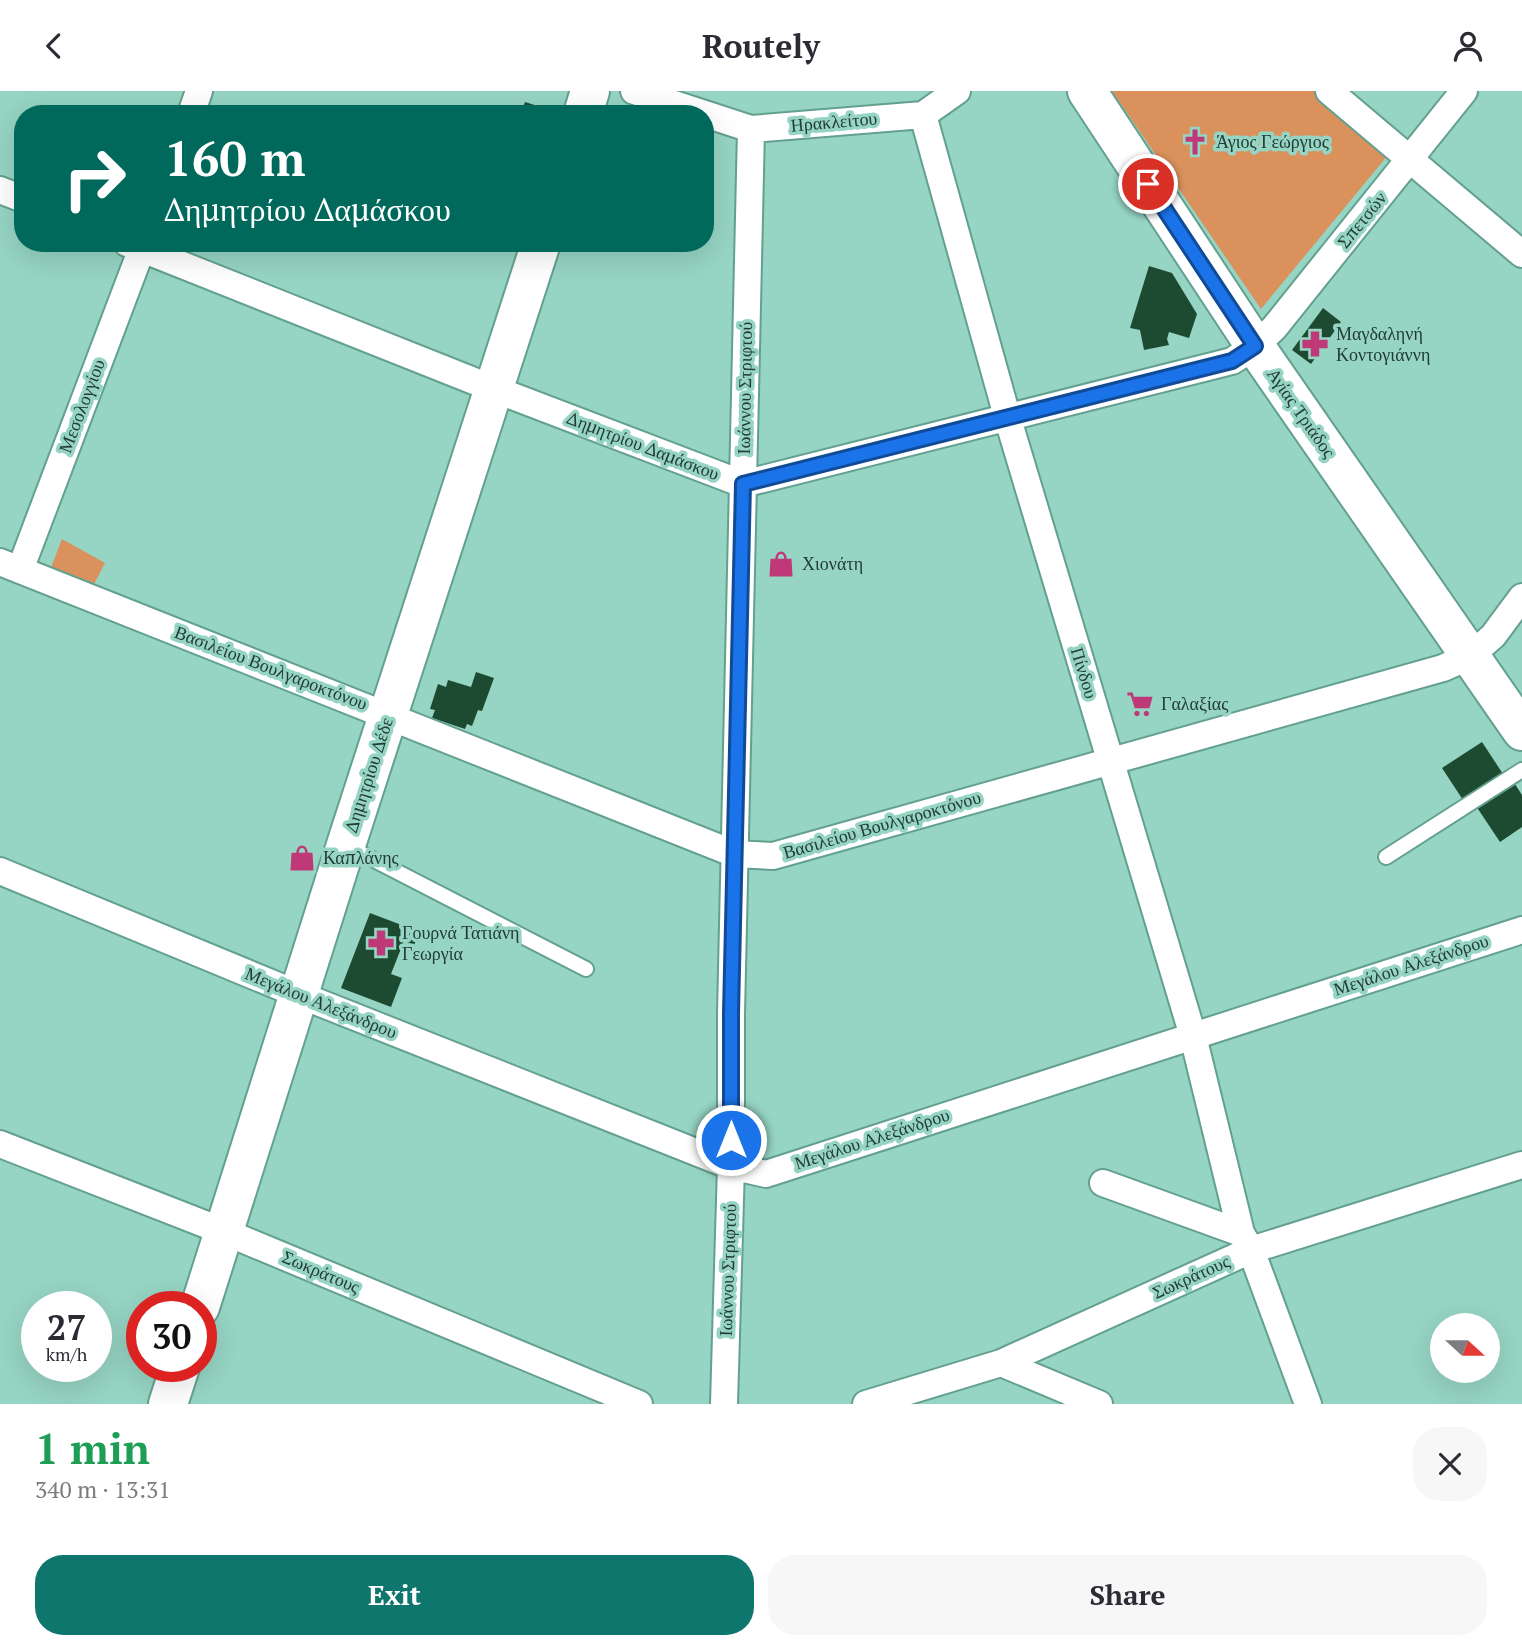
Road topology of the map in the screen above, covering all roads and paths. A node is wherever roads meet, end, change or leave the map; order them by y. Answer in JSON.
{"nodes":[{"id":1,"x":634,"y":91,"type":"edge"},
{"id":2,"x":957,"y":91,"type":"edge"},
{"id":3,"x":1087,"y":91,"type":"edge"},
{"id":4,"x":1328,"y":91,"type":"edge"},
{"id":5,"x":1464,"y":91,"type":"edge"},
{"id":6,"x":677,"y":105,"type":"edge"},
{"id":7,"x":923,"y":115,"type":"junction"},
{"id":8,"x":714,"y":117,"type":"edge"},
{"id":9,"x":751,"y":129,"type":"junction"},
{"id":10,"x":1411,"y":160,"type":"junction"},
{"id":11,"x":134,"y":252,"type":"edge"},
{"id":12,"x":154,"y":252,"type":"edge"},
{"id":13,"x":538,"y":252,"type":"edge"},
{"id":14,"x":1522,"y":254,"type":"edge"},
{"id":15,"x":1255,"y":346,"type":"junction"},
{"id":16,"x":494,"y":389,"type":"junction"},
{"id":17,"x":1007,"y":416,"type":"junction"},
{"id":18,"x":743,"y":484,"type":"junction"},
{"id":19,"x":10,"y":566,"type":"edge"},
{"id":20,"x":1522,"y":597,"type":"edge"},
{"id":21,"x":1470,"y":656,"type":"junction"},
{"id":22,"x":389,"y":715,"type":"junction"},
{"id":23,"x":1522,"y":731,"type":"edge"},
{"id":24,"x":1110,"y":762,"type":"junction"},
{"id":25,"x":1522,"y":770,"type":"edge"},
{"id":26,"x":346,"y":845,"type":"junction"},
{"id":27,"x":735,"y":854,"type":"junction"},
{"id":28,"x":1386,"y":857,"type":"dead end"},
{"id":29,"x":0,"y":871,"type":"edge"},
{"id":30,"x":1522,"y":930,"type":"edge"},
{"id":31,"x":586,"y":969,"type":"dead end"},
{"id":32,"x":300,"y":995,"type":"junction"},
{"id":33,"x":1193,"y":1036,"type":"junction"},
{"id":34,"x":0,"y":1144,"type":"edge"},
{"id":35,"x":1522,"y":1165,"type":"edge"},
{"id":36,"x":731,"y":1166,"type":"junction"},
{"id":37,"x":1103,"y":1183,"type":"dead end"},
{"id":38,"x":225,"y":1232,"type":"junction"},
{"id":39,"x":1246,"y":1242,"type":"junction"},
{"id":40,"x":205,"y":1291,"type":"edge"},
{"id":41,"x":1000,"y":1363,"type":"junction"},
{"id":42,"x":175,"y":1382,"type":"edge"},
{"id":43,"x":168,"y":1404,"type":"edge"},
{"id":44,"x":639,"y":1404,"type":"edge"},
{"id":45,"x":724,"y":1404,"type":"edge"},
{"id":46,"x":866,"y":1404,"type":"edge"},
{"id":47,"x":1099,"y":1404,"type":"edge"},
{"id":48,"x":1308,"y":1404,"type":"edge"}],
"edges":[{"from":1,"to":6,"type":"street","name":"Ηρακλείτου"},
{"from":2,"to":7,"type":"street"},
{"from":3,"to":15,"type":"street","name":"Αγίας Τριάδος"},
{"from":4,"to":10,"type":"street"},
{"from":5,"to":10,"type":"street","name":"Σπετσών"},
{"from":7,"to":9,"type":"street","name":"Ηρακλείτου"},
{"from":7,"to":17,"type":"street","name":"Πίνδου"},
{"from":8,"to":9,"type":"street","name":"Ηρακλείτου"},
{"from":9,"to":18,"type":"street","name":"Ιωάννου Στριφτού"},
{"from":10,"to":14,"type":"street"},
{"from":10,"to":15,"type":"street","name":"Σπετσών"},
{"from":11,"to":19,"type":"street","name":"Μεσολογγίου"},
{"from":12,"to":16,"type":"street","name":"Δημητρίου Δαμάσκου"},
{"from":13,"to":16,"type":"street","name":"Δημητρίου Δέδε"},
{"from":15,"to":17,"type":"street"},
{"from":15,"to":21,"type":"street","name":"Αγίας Τριάδος"},
{"from":16,"to":18,"type":"street","name":"Δημητρίου Δαμάσκου"},
{"from":16,"to":22,"type":"street","name":"Δημητρίου Δέδε"},
{"from":17,"to":18,"type":"street"},
{"from":17,"to":24,"type":"street","name":"Πίνδου"},
{"from":18,"to":27,"type":"street","name":"Ιωάννου Στριφτού"},
{"from":19,"to":22,"type":"street","name":"Βασιλείου Βουλγαροκτόνου"},
{"from":20,"to":21,"type":"street","name":"Βασιλείου Βουλγαροκτόνου"},
{"from":21,"to":23,"type":"street","name":"Αγίας Τριάδος"},
{"from":21,"to":24,"type":"street","name":"Βασιλείου Βουλγαροκτόνου"},
{"from":22,"to":26,"type":"street","name":"Δημητρίου Δέδε"},
{"from":22,"to":27,"type":"street","name":"Βασιλείου Βουλγαροκτόνου"},
{"from":24,"to":27,"type":"street","name":"Βασιλείου Βουλγαροκτόνου"},
{"from":24,"to":33,"type":"street","name":"Πίνδου"},
{"from":25,"to":28,"type":"lane"},
{"from":26,"to":31,"type":"lane"},
{"from":26,"to":32,"type":"street","name":"Δημητρίου Δέδε"},
{"from":27,"to":36,"type":"street","name":"Ιωάννου Στριφτού"},
{"from":29,"to":32,"type":"street","name":"Μεγάλου Αλεξάνδρου"},
{"from":30,"to":33,"type":"street","name":"Μεγάλου Αλεξάνδρου"},
{"from":32,"to":36,"type":"street","name":"Μεγάλου Αλεξάνδρου"},
{"from":32,"to":38,"type":"street","name":"Δημητρίου Δέδε"},
{"from":33,"to":36,"type":"street","name":"Μεγάλου Αλεξάνδρου"},
{"from":33,"to":39,"type":"street","name":"Πίνδου"},
{"from":34,"to":38,"type":"street","name":"Σωκράτους"},
{"from":35,"to":39,"type":"street","name":"Σωκράτους"},
{"from":36,"to":45,"type":"street","name":"Ιωάννου Στριφτού"},
{"from":37,"to":39,"type":"street"},
{"from":38,"to":40,"type":"street","name":"Δημητρίου Δέδε"},
{"from":38,"to":44,"type":"street","name":"Σωκράτους"},
{"from":39,"to":41,"type":"street","name":"Σωκράτους"},
{"from":39,"to":48,"type":"street","name":"Πίνδου"},
{"from":41,"to":46,"type":"street","name":"Σωκράτους"},
{"from":41,"to":47,"type":"street"},
{"from":42,"to":43,"type":"street"}]}
